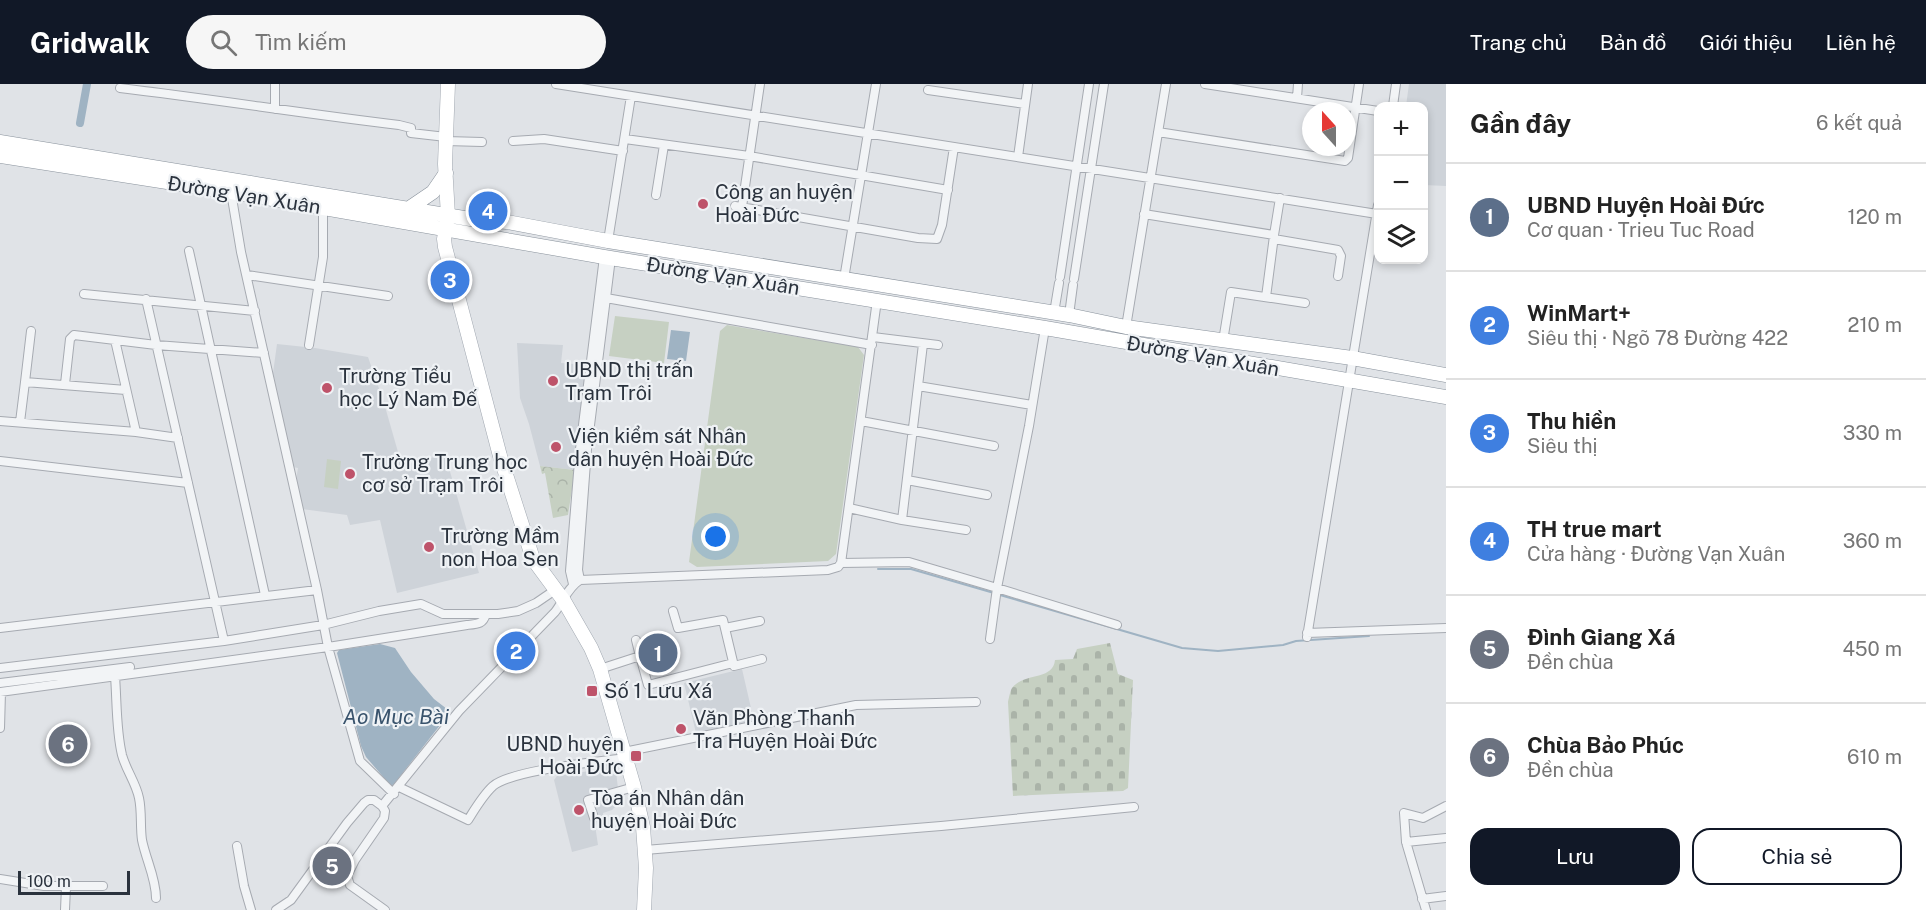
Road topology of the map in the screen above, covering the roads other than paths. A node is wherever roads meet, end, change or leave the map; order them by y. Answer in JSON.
{"nodes":[{"id":1,"x":275,"y":84,"type":"edge"},
{"id":2,"x":448,"y":84,"type":"edge"},
{"id":3,"x":556,"y":84,"type":"edge"},
{"id":4,"x":760,"y":84,"type":"edge"},
{"id":5,"x":876,"y":84,"type":"edge"},
{"id":6,"x":1028,"y":84,"type":"edge"},
{"id":7,"x":1089,"y":84,"type":"edge"},
{"id":8,"x":1104,"y":84,"type":"edge"},
{"id":9,"x":1166,"y":84,"type":"edge"},
{"id":10,"x":1205,"y":84,"type":"edge"},
{"id":11,"x":1298,"y":84,"type":"edge"},
{"id":12,"x":1359,"y":84,"type":"edge"},
{"id":13,"x":1396,"y":84,"type":"edge"},
{"id":14,"x":120,"y":88,"type":"dead end"},
{"id":15,"x":928,"y":90,"type":"dead end"},
{"id":16,"x":631,"y":96,"type":"junction"},
{"id":17,"x":1296,"y":98,"type":"junction"},
{"id":18,"x":1323,"y":102,"type":"edge"},
{"id":19,"x":1393,"y":102,"type":"edge"},
{"id":20,"x":1025,"y":104,"type":"junction"},
{"id":21,"x":1356,"y":107,"type":"joint"},
{"id":22,"x":275,"y":109,"type":"junction"},
{"id":23,"x":1374,"y":110,"type":"edge"},
{"id":24,"x":756,"y":116,"type":"junction"},
{"id":25,"x":1158,"y":132,"type":"junction"},
{"id":26,"x":868,"y":134,"type":"junction"},
{"id":27,"x":446,"y":139,"type":"junction"},
{"id":28,"x":625,"y":139,"type":"junction"},
{"id":29,"x":513,"y":141,"type":"dead end"},
{"id":30,"x":0,"y":142,"type":"edge"},
{"id":31,"x":482,"y":142,"type":"dead end"},
{"id":32,"x":664,"y":145,"type":"junction"},
{"id":33,"x":954,"y":147,"type":"junction"},
{"id":34,"x":623,"y":151,"type":"junction"},
{"id":35,"x":1302,"y":154,"type":"edge"},
{"id":36,"x":0,"y":156,"type":"edge"},
{"id":37,"x":749,"y":156,"type":"junction"},
{"id":38,"x":1313,"y":156,"type":"edge"},
{"id":39,"x":1348,"y":156,"type":"edge"},
{"id":40,"x":1018,"y":157,"type":"junction"},
{"id":41,"x":108,"y":159,"type":"junction"},
{"id":42,"x":1077,"y":167,"type":"junction"},
{"id":43,"x":1091,"y":168,"type":"junction"},
{"id":44,"x":105,"y":173,"type":"junction"},
{"id":45,"x":446,"y":173,"type":"junction"},
{"id":46,"x":862,"y":175,"type":"junction"},
{"id":47,"x":1150,"y":177,"type":"junction"},
{"id":48,"x":948,"y":190,"type":"junction"},
{"id":49,"x":231,"y":192,"type":"junction"},
{"id":50,"x":656,"y":195,"type":"dead end"},
{"id":51,"x":1280,"y":198,"type":"junction"},
{"id":52,"x":323,"y":208,"type":"junction"},
{"id":53,"x":408,"y":209,"type":"junction"},
{"id":54,"x":1374,"y":210,"type":"edge"},
{"id":55,"x":1144,"y":214,"type":"junction"},
{"id":56,"x":448,"y":216,"type":"junction"},
{"id":57,"x":853,"y":226,"type":"junction"},
{"id":58,"x":446,"y":230,"type":"junction"},
{"id":59,"x":1374,"y":233,"type":"edge"},
{"id":60,"x":1274,"y":237,"type":"junction"},
{"id":61,"x":608,"y":241,"type":"junction"},
{"id":62,"x":189,"y":251,"type":"dead end"},
{"id":63,"x":607,"y":257,"type":"junction"},
{"id":64,"x":743,"y":262,"type":"junction"},
{"id":65,"x":247,"y":275,"type":"junction"},
{"id":66,"x":1338,"y":276,"type":"dead end"},
{"id":67,"x":741,"y":278,"type":"junction"},
{"id":68,"x":844,"y":279,"type":"junction"},
{"id":69,"x":319,"y":285,"type":"junction"},
{"id":70,"x":84,"y":294,"type":"dead end"},
{"id":71,"x":388,"y":296,"type":"dead end"},
{"id":72,"x":1266,"y":297,"type":"junction"},
{"id":73,"x":606,"y":298,"type":"junction"},
{"id":74,"x":146,"y":299,"type":"junction"},
{"id":75,"x":877,"y":300,"type":"junction"},
{"id":76,"x":1305,"y":303,"type":"dead end"},
{"id":77,"x":201,"y":305,"type":"junction"},
{"id":78,"x":255,"y":311,"type":"junction"},
{"id":79,"x":1054,"y":314,"type":"junction"},
{"id":80,"x":1069,"y":315,"type":"junction"},
{"id":81,"x":1126,"y":327,"type":"junction"},
{"id":82,"x":1045,"y":328,"type":"junction"},
{"id":83,"x":31,"y":331,"type":"dead end"},
{"id":84,"x":115,"y":340,"type":"junction"},
{"id":85,"x":872,"y":341,"type":"junction"},
{"id":86,"x":1223,"y":341,"type":"junction"},
{"id":87,"x":922,"y":344,"type":"junction"},
{"id":88,"x":156,"y":345,"type":"junction"},
{"id":89,"x":309,"y":345,"type":"dead end"},
{"id":90,"x":938,"y":345,"type":"dead end"},
{"id":91,"x":211,"y":349,"type":"junction"},
{"id":92,"x":264,"y":353,"type":"junction"},
{"id":93,"x":1352,"y":358,"type":"junction"},
{"id":94,"x":1446,"y":375,"type":"edge"},
{"id":95,"x":25,"y":382,"type":"junction"},
{"id":96,"x":1350,"y":382,"type":"junction"},
{"id":97,"x":65,"y":384,"type":"junction"},
{"id":98,"x":918,"y":386,"type":"junction"},
{"id":99,"x":126,"y":390,"type":"junction"},
{"id":100,"x":1446,"y":397,"type":"edge"},
{"id":101,"x":1032,"y":405,"type":"junction"},
{"id":102,"x":0,"y":421,"type":"edge"},
{"id":103,"x":861,"y":421,"type":"junction"},
{"id":104,"x":20,"y":422,"type":"junction"},
{"id":105,"x":912,"y":429,"type":"junction"},
{"id":106,"x":136,"y":432,"type":"junction"},
{"id":107,"x":177,"y":438,"type":"junction"},
{"id":108,"x":994,"y":446,"type":"dead end"},
{"id":109,"x":0,"y":461,"type":"edge"},
{"id":110,"x":907,"y":480,"type":"junction"},
{"id":111,"x":188,"y":483,"type":"junction"},
{"id":112,"x":987,"y":495,"type":"dead end"},
{"id":113,"x":849,"y":508,"type":"junction"},
{"id":114,"x":902,"y":519,"type":"junction"},
{"id":115,"x":966,"y":530,"type":"dead end"},
{"id":116,"x":841,"y":563,"type":"junction"},
{"id":117,"x":576,"y":582,"type":"junction"},
{"id":118,"x":997,"y":588,"type":"junction"},
{"id":119,"x":317,"y":590,"type":"junction"},
{"id":120,"x":555,"y":590,"type":"junction"},
{"id":121,"x":265,"y":596,"type":"junction"},
{"id":122,"x":216,"y":601,"type":"junction"},
{"id":123,"x":564,"y":602,"type":"junction"},
{"id":124,"x":674,"y":611,"type":"dead end"},
{"id":125,"x":443,"y":614,"type":"junction"},
{"id":126,"x":486,"y":614,"type":"junction"},
{"id":127,"x":760,"y":621,"type":"dead end"},
{"id":128,"x":324,"y":625,"type":"junction"},
{"id":129,"x":1117,"y":625,"type":"dead end"},
{"id":130,"x":0,"y":628,"type":"edge"},
{"id":131,"x":446,"y":628,"type":"junction"},
{"id":132,"x":725,"y":628,"type":"junction"},
{"id":133,"x":1446,"y":628,"type":"edge"},
{"id":134,"x":990,"y":639,"type":"dead end"},
{"id":135,"x":636,"y":640,"type":"dead end"},
{"id":136,"x":225,"y":641,"type":"junction"},
{"id":137,"x":328,"y":647,"type":"junction"},
{"id":138,"x":640,"y":656,"type":"junction"},
{"id":139,"x":762,"y":659,"type":"dead end"},
{"id":140,"x":733,"y":663,"type":"junction"},
{"id":141,"x":130,"y":667,"type":"dead end"},
{"id":142,"x":0,"y":668,"type":"edge"},
{"id":143,"x":600,"y":669,"type":"junction"},
{"id":144,"x":115,"y":676,"type":"junction"},
{"id":145,"x":0,"y":689,"type":"edge"},
{"id":146,"x":976,"y":702,"type":"dead end"},
{"id":147,"x":0,"y":728,"type":"edge"},
{"id":148,"x":625,"y":755,"type":"junction"},
{"id":149,"x":634,"y":787,"type":"junction"},
{"id":150,"x":396,"y":790,"type":"junction"},
{"id":151,"x":382,"y":806,"type":"junction"},
{"id":152,"x":1446,"y":806,"type":"edge"},
{"id":153,"x":1134,"y":807,"type":"dead end"},
{"id":154,"x":594,"y":818,"type":"dead end"},
{"id":155,"x":1446,"y":838,"type":"edge"},
{"id":156,"x":1406,"y":842,"type":"junction"},
{"id":157,"x":237,"y":846,"type":"dead end"},
{"id":158,"x":645,"y":850,"type":"junction"},
{"id":159,"x":0,"y":879,"type":"edge"},
{"id":160,"x":103,"y":886,"type":"dead end"},
{"id":161,"x":66,"y":887,"type":"junction"},
{"id":162,"x":1446,"y":896,"type":"edge"},
{"id":163,"x":156,"y":898,"type":"dead end"},
{"id":164,"x":1422,"y":899,"type":"junction"},
{"id":165,"x":65,"y":910,"type":"edge"},
{"id":166,"x":251,"y":910,"type":"edge"},
{"id":167,"x":276,"y":910,"type":"edge"},
{"id":168,"x":384,"y":910,"type":"edge"},
{"id":169,"x":644,"y":910,"type":"edge"},
{"id":170,"x":1426,"y":910,"type":"edge"}],
"edges":[{"from":1,"to":22,"type":"street"},
{"from":2,"to":27,"type":"main road"},
{"from":3,"to":16,"type":"street"},
{"from":4,"to":24,"type":"street"},
{"from":5,"to":26,"type":"street"},
{"from":6,"to":20,"type":"street"},
{"from":7,"to":42,"type":"street"},
{"from":8,"to":43,"type":"street"},
{"from":9,"to":25,"type":"street"},
{"from":10,"to":17,"type":"street"},
{"from":11,"to":17,"type":"street"},
{"from":12,"to":21,"type":"street"},
{"from":13,"to":19,"type":"street"},
{"from":14,"to":22,"type":"street"},
{"from":15,"to":20,"type":"street"},
{"from":16,"to":24,"type":"street"},
{"from":16,"to":28,"type":"street"},
{"from":17,"to":18,"type":"street"},
{"from":20,"to":40,"type":"street"},
{"from":21,"to":23,"type":"street"},
{"from":22,"to":27,"type":"street"},
{"from":24,"to":26,"type":"street"},
{"from":24,"to":37,"type":"street"},
{"from":25,"to":35,"type":"street"},
{"from":25,"to":47,"type":"street"},
{"from":26,"to":33,"type":"street"},
{"from":26,"to":46,"type":"street"},
{"from":27,"to":31,"type":"street"},
{"from":27,"to":45,"type":"main road"},
{"from":28,"to":32,"type":"street"},
{"from":28,"to":34,"type":"street"},
{"from":29,"to":34,"type":"street"},
{"from":30,"to":41,"type":"main road","name":"Đường Vạn Xuân"},
{"from":32,"to":37,"type":"street"},
{"from":32,"to":50,"type":"street"},
{"from":33,"to":40,"type":"street"},
{"from":33,"to":48,"type":"street"},
{"from":34,"to":61,"type":"street"},
{"from":36,"to":44,"type":"main road","name":"Đường Vạn Xuân"},
{"from":37,"to":46,"type":"street"},
{"from":37,"to":57,"type":"street"},
{"from":38,"to":39,"type":"street"},
{"from":40,"to":42,"type":"street"},
{"from":41,"to":44,"type":"main road"},
{"from":41,"to":53,"type":"main road","name":"Đường Vạn Xuân"},
{"from":42,"to":43,"type":"street"},
{"from":42,"to":79,"type":"street"},
{"from":43,"to":47,"type":"street"},
{"from":43,"to":80,"type":"street"},
{"from":44,"to":49,"type":"main road","name":"Đường Vạn Xuân"},
{"from":45,"to":53,"type":"main road"},
{"from":45,"to":56,"type":"main road"},
{"from":46,"to":48,"type":"street"},
{"from":46,"to":57,"type":"street"},
{"from":47,"to":51,"type":"street"},
{"from":47,"to":55,"type":"street"},
{"from":48,"to":57,"type":"street"},
{"from":49,"to":52,"type":"main road","name":"Đường Vạn Xuân"},
{"from":49,"to":65,"type":"street"},
{"from":51,"to":54,"type":"street"},
{"from":51,"to":60,"type":"street"},
{"from":52,"to":58,"type":"main road","name":"Đường Vạn Xuân"},
{"from":52,"to":69,"type":"street"},
{"from":53,"to":56,"type":"main road","name":"Đường Vạn Xuân"},
{"from":55,"to":60,"type":"street"},
{"from":55,"to":81,"type":"street"},
{"from":56,"to":58,"type":"main road"},
{"from":56,"to":61,"type":"main road","name":"Đường Vạn Xuân"},
{"from":57,"to":68,"type":"street"},
{"from":58,"to":63,"type":"main road","name":"Đường Vạn Xuân"},
{"from":58,"to":120,"type":"main road"},
{"from":59,"to":93,"type":"street"},
{"from":60,"to":66,"type":"street"},
{"from":60,"to":72,"type":"street"},
{"from":61,"to":64,"type":"main road","name":"Đường Vạn Xuân"},
{"from":62,"to":77,"type":"street"},
{"from":63,"to":67,"type":"main road","name":"Đường Vạn Xuân"},
{"from":63,"to":73,"type":"street"},
{"from":63,"to":117,"type":"street"},
{"from":64,"to":67,"type":"main road"},
{"from":64,"to":68,"type":"main road","name":"Đường Vạn Xuân"},
{"from":65,"to":69,"type":"street"},
{"from":65,"to":78,"type":"street"},
{"from":67,"to":75,"type":"main road","name":"Đường Vạn Xuân"},
{"from":68,"to":79,"type":"main road","name":"Đường Vạn Xuân"},
{"from":69,"to":71,"type":"street"},
{"from":69,"to":89,"type":"street"},
{"from":70,"to":74,"type":"street"},
{"from":72,"to":76,"type":"street"},
{"from":72,"to":86,"type":"street"},
{"from":73,"to":85,"type":"street"},
{"from":73,"to":117,"type":"street"},
{"from":74,"to":77,"type":"street"},
{"from":74,"to":88,"type":"street"},
{"from":75,"to":82,"type":"main road","name":"Đường Vạn Xuân"},
{"from":75,"to":85,"type":"street"},
{"from":77,"to":78,"type":"street"},
{"from":77,"to":91,"type":"street"},
{"from":78,"to":92,"type":"street"},
{"from":79,"to":80,"type":"main road","name":"Đường Vạn Xuân"},
{"from":80,"to":81,"type":"main road","name":"Đường Vạn Xuân"},
{"from":81,"to":86,"type":"main road","name":"Đường Vạn Xuân"},
{"from":82,"to":96,"type":"main road","name":"Đường Vạn Xuân"},
{"from":82,"to":101,"type":"street"},
{"from":83,"to":95,"type":"street"},
{"from":84,"to":88,"type":"street"},
{"from":84,"to":97,"type":"street"},
{"from":84,"to":99,"type":"street"},
{"from":85,"to":87,"type":"street"},
{"from":85,"to":103,"type":"street"},
{"from":86,"to":93,"type":"main road","name":"Đường Vạn Xuân"},
{"from":87,"to":90,"type":"street"},
{"from":87,"to":98,"type":"street"},
{"from":88,"to":91,"type":"street"},
{"from":88,"to":107,"type":"street"},
{"from":91,"to":92,"type":"street"},
{"from":91,"to":121,"type":"street"},
{"from":92,"to":119,"type":"street"},
{"from":93,"to":94,"type":"main road","name":"Đường Vạn Xuân"},
{"from":93,"to":96,"type":"street"},
{"from":95,"to":97,"type":"street"},
{"from":95,"to":104,"type":"street"},
{"from":96,"to":100,"type":"main road","name":"Đường Vạn Xuân"},
{"from":96,"to":133,"type":"street"},
{"from":97,"to":99,"type":"street"},
{"from":98,"to":101,"type":"street"},
{"from":98,"to":105,"type":"street"},
{"from":99,"to":106,"type":"street"},
{"from":101,"to":118,"type":"street"},
{"from":102,"to":104,"type":"street"},
{"from":103,"to":105,"type":"street"},
{"from":103,"to":113,"type":"street"},
{"from":104,"to":106,"type":"street"},
{"from":105,"to":108,"type":"street"},
{"from":105,"to":110,"type":"street"},
{"from":106,"to":107,"type":"street"},
{"from":107,"to":111,"type":"street"},
{"from":109,"to":111,"type":"street"},
{"from":110,"to":112,"type":"street"},
{"from":110,"to":114,"type":"street"},
{"from":111,"to":122,"type":"street"},
{"from":113,"to":114,"type":"street"},
{"from":113,"to":116,"type":"street"},
{"from":114,"to":115,"type":"street"},
{"from":116,"to":117,"type":"street"},
{"from":116,"to":118,"type":"street"},
{"from":117,"to":123,"type":"street"},
{"from":118,"to":129,"type":"street"},
{"from":118,"to":134,"type":"street"},
{"from":119,"to":121,"type":"street"},
{"from":119,"to":128,"type":"street"},
{"from":120,"to":123,"type":"main road"},
{"from":120,"to":126,"type":"street"},
{"from":121,"to":122,"type":"street"},
{"from":122,"to":130,"type":"street"},
{"from":122,"to":136,"type":"street"},
{"from":123,"to":143,"type":"main road"},
{"from":123,"to":150,"type":"street"},
{"from":124,"to":132,"type":"street"},
{"from":125,"to":126,"type":"street"},
{"from":125,"to":128,"type":"street"},
{"from":125,"to":131,"type":"street"},
{"from":126,"to":131,"type":"street"},
{"from":127,"to":132,"type":"street"},
{"from":128,"to":136,"type":"street"},
{"from":128,"to":137,"type":"street"},
{"from":131,"to":137,"type":"street"},
{"from":132,"to":140,"type":"street"},
{"from":135,"to":138,"type":"street"},
{"from":136,"to":142,"type":"street"},
{"from":137,"to":144,"type":"street"},
{"from":137,"to":150,"type":"street"},
{"from":138,"to":140,"type":"street"},
{"from":138,"to":143,"type":"street"},
{"from":139,"to":140,"type":"street"},
{"from":141,"to":145,"type":"street"},
{"from":143,"to":148,"type":"main road"},
{"from":144,"to":145,"type":"street"},
{"from":144,"to":163,"type":"street"},
{"from":145,"to":147,"type":"street"},
{"from":146,"to":148,"type":"street"},
{"from":148,"to":149,"type":"main road"},
{"from":148,"to":150,"type":"street"},
{"from":149,"to":154,"type":"street"},
{"from":149,"to":158,"type":"main road"},
{"from":150,"to":151,"type":"street"},
{"from":151,"to":167,"type":"street"},
{"from":151,"to":168,"type":"street"},
{"from":152,"to":156,"type":"street"},
{"from":153,"to":158,"type":"street"},
{"from":155,"to":156,"type":"street"},
{"from":156,"to":164,"type":"street"},
{"from":157,"to":166,"type":"street"},
{"from":158,"to":169,"type":"main road"},
{"from":159,"to":161,"type":"street"},
{"from":160,"to":161,"type":"street"},
{"from":161,"to":165,"type":"street"},
{"from":162,"to":164,"type":"street"},
{"from":164,"to":170,"type":"street"}]}
